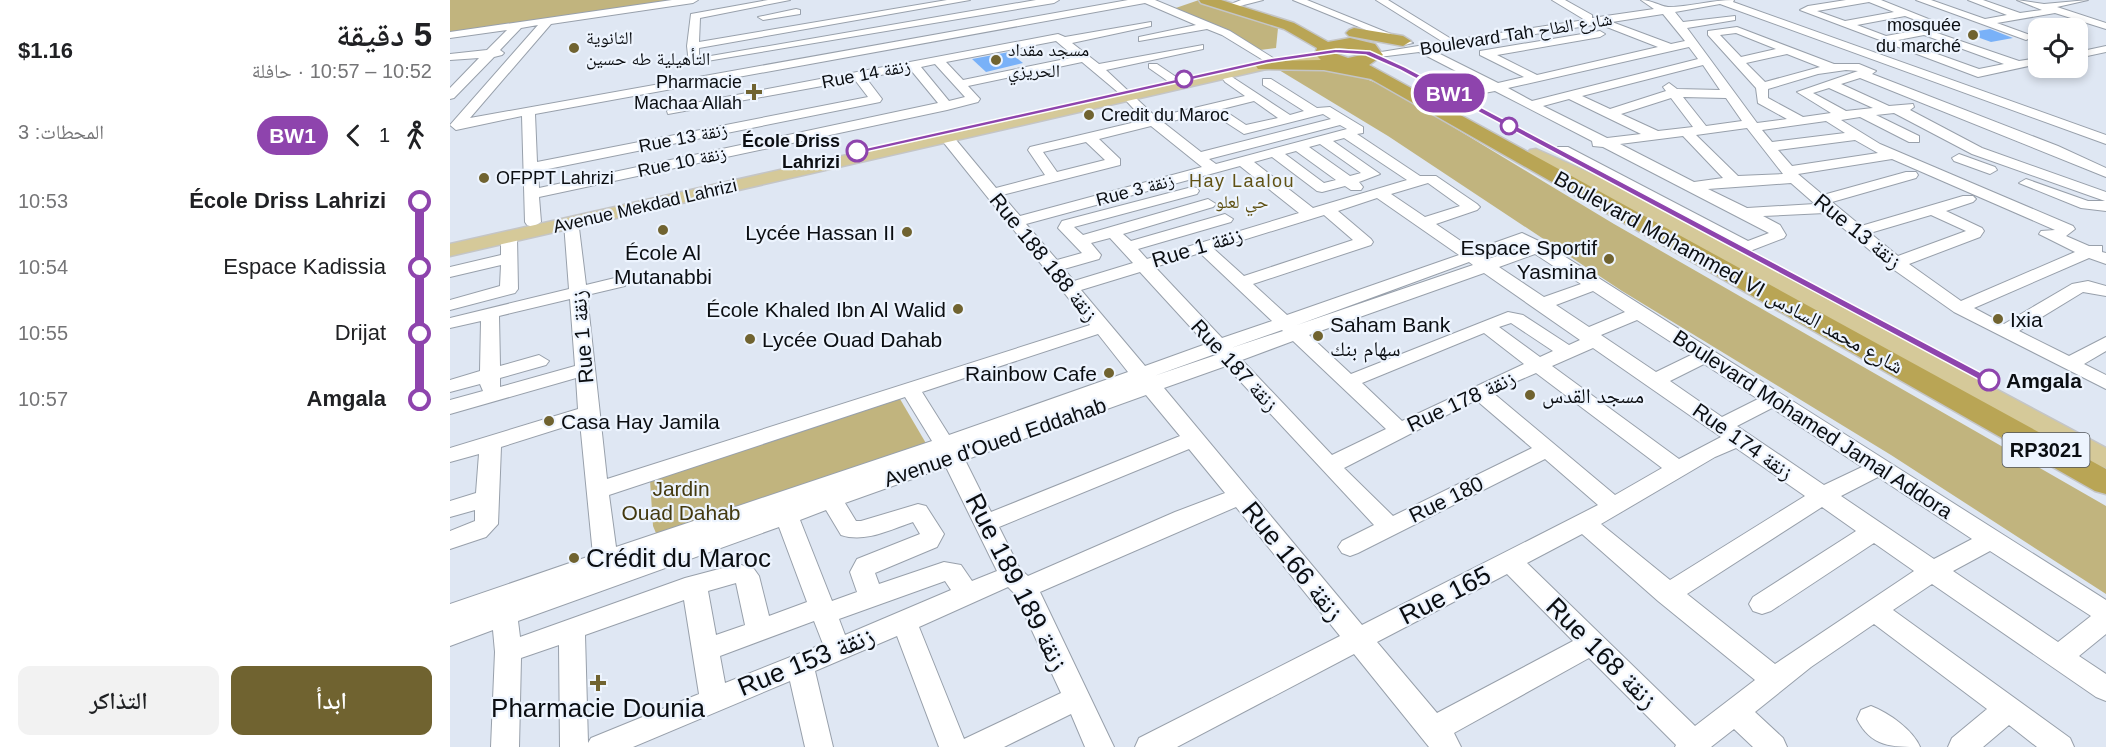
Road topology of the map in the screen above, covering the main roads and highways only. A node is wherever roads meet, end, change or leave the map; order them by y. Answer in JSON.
{"nodes":[{"id":1,"x":1206,"y":0,"type":"edge"},
{"id":2,"x":1230,"y":2,"type":"edge"},
{"id":3,"x":1290,"y":23,"type":"junction"},
{"id":4,"x":1343,"y":43,"type":"junction"},
{"id":5,"x":1406,"y":43,"type":"road end"},
{"id":6,"x":1327,"y":53,"type":"junction"},
{"id":7,"x":1371,"y":54,"type":"junction"},
{"id":8,"x":1352,"y":62,"type":"junction"},
{"id":9,"x":1268,"y":66,"type":"junction"},
{"id":10,"x":1390,"y":82,"type":"junction"},
{"id":11,"x":1123,"y":97,"type":"junction"},
{"id":12,"x":1536,"y":154,"type":"junction"},
{"id":13,"x":1608,"y":204,"type":"junction"},
{"id":14,"x":450,"y":239,"type":"edge"},
{"id":15,"x":450,"y":250,"type":"edge"},
{"id":16,"x":1991,"y":414,"type":"junction"},
{"id":17,"x":2106,"y":459,"type":"edge"},
{"id":18,"x":2106,"y":472,"type":"edge"},
{"id":19,"x":2106,"y":483,"type":"edge"},
{"id":20,"x":2106,"y":495,"type":"edge"}],
"edges":[{"from":1,"to":3,"type":"highway","number":"RP3021"},
{"from":2,"to":3,"type":"highway","number":"RP3021"},
{"from":3,"to":4,"type":"highway","number":"RP3021"},
{"from":3,"to":5,"type":"highway"},
{"from":3,"to":6,"type":"highway","number":"RP3021"},
{"from":3,"to":9,"type":"highway"},
{"from":4,"to":6,"type":"highway","number":"RP3021"},
{"from":4,"to":7,"type":"highway","number":"RP3021"},
{"from":6,"to":8,"type":"highway","number":"RP3021"},
{"from":6,"to":9,"type":"main road","name":"Avenue Mekdad Lahrizi"},
{"from":7,"to":8,"type":"highway","number":"RP3021"},
{"from":7,"to":12,"type":"highway","name":"Boulevard Mohammed VI شارع محمد السادس","number":"RP3021"},
{"from":8,"to":10,"type":"highway","name":"Boulevard Mohammed VI شارع محمد السادس","number":"RP3021"},
{"from":9,"to":10,"type":"highway"},
{"from":9,"to":11,"type":"main road","name":"Avenue Mekdad Lahrizi"},
{"from":9,"to":11,"type":"main road","name":"Avenue Mekdad Lahrizi"},
{"from":10,"to":13,"type":"highway","name":"Boulevard Mohammed VI شارع محمد السادس","number":"RP3021"},
{"from":11,"to":14,"type":"main road","name":"Avenue Mekdad Lahrizi"},
{"from":11,"to":15,"type":"main road","name":"Avenue Mekdad Lahrizi"},
{"from":12,"to":16,"type":"highway","name":"Boulevard Mohammed VI شارع محمد السادس","number":"RP3021"},
{"from":12,"to":17,"type":"main road"},
{"from":13,"to":16,"type":"highway","name":"Boulevard Mohammed VI شارع محمد السادس","number":"RP3021"},
{"from":13,"to":20,"type":"main road"},
{"from":16,"to":18,"type":"highway","name":"Boulevard Mohammed VI شارع محمد السادس","number":"RP3021"},
{"from":16,"to":19,"type":"highway","name":"Boulevard Mohammed VI شارع محمد السادس","number":"RP3021"}]}
